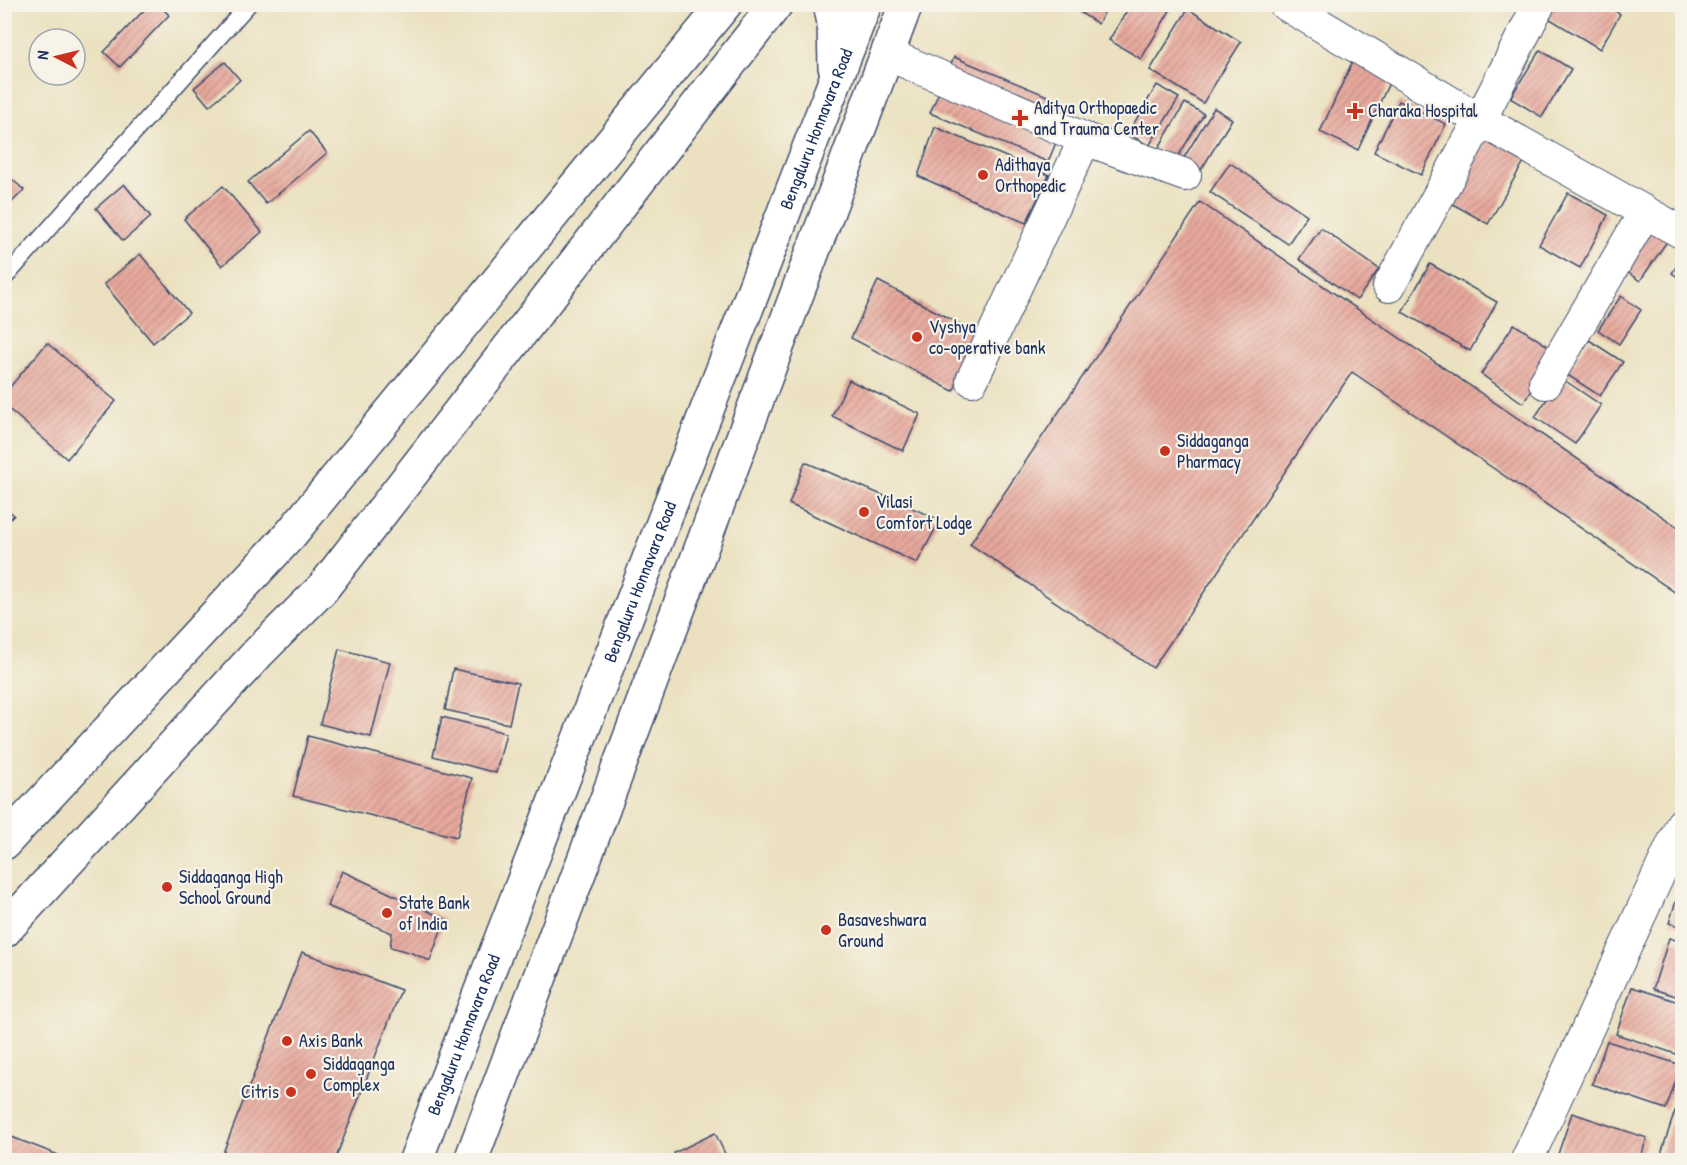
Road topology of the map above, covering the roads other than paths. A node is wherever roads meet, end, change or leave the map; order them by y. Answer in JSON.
{"nodes":[{"id":1,"x":249,"y":4,"type":"edge"},
{"id":2,"x":725,"y":4,"type":"edge"},
{"id":3,"x":776,"y":4,"type":"edge"},
{"id":4,"x":830,"y":4,"type":"edge"},
{"id":5,"x":865,"y":4,"type":"edge"},
{"id":6,"x":906,"y":4,"type":"edge"},
{"id":7,"x":1285,"y":4,"type":"edge"},
{"id":8,"x":1539,"y":4,"type":"edge"},
{"id":9,"x":887,"y":54,"type":"junction"},
{"id":10,"x":836,"y":81,"type":"junction"},
{"id":11,"x":1480,"y":120,"type":"junction"},
{"id":12,"x":1084,"y":138,"type":"junction"},
{"id":13,"x":1185,"y":175,"type":"dead end"},
{"id":14,"x":1645,"y":212,"type":"junction"},
{"id":15,"x":1683,"y":229,"type":"edge"},
{"id":16,"x":4,"y":279,"type":"edge"},
{"id":17,"x":1389,"y":286,"type":"dead end"},
{"id":18,"x":972,"y":380,"type":"dead end"},
{"id":19,"x":1545,"y":383,"type":"dead end"},
{"id":20,"x":1683,"y":824,"type":"edge"},
{"id":21,"x":4,"y":843,"type":"edge"},
{"id":22,"x":4,"y":931,"type":"edge"},
{"id":23,"x":416,"y":1161,"type":"edge"},
{"id":24,"x":471,"y":1161,"type":"edge"},
{"id":25,"x":1527,"y":1161,"type":"edge"}],
"edges":[{"from":1,"to":16,"type":"lane"},
{"from":2,"to":21,"type":"main road"},
{"from":3,"to":22,"type":"main road"},
{"from":4,"to":10,"type":"main road"},
{"from":5,"to":10,"type":"main road","name":"Bengaluru Honnavara Road"},
{"from":6,"to":9,"type":"main road"},
{"from":7,"to":11,"type":"street"},
{"from":8,"to":11,"type":"street"},
{"from":9,"to":12,"type":"street"},
{"from":9,"to":24,"type":"main road"},
{"from":10,"to":23,"type":"main road","name":"Bengaluru Honnavara Road"},
{"from":11,"to":14,"type":"street"},
{"from":11,"to":17,"type":"street"},
{"from":12,"to":13,"type":"street"},
{"from":12,"to":18,"type":"street"},
{"from":14,"to":15,"type":"street"},
{"from":14,"to":19,"type":"street"},
{"from":20,"to":25,"type":"street"}]}
